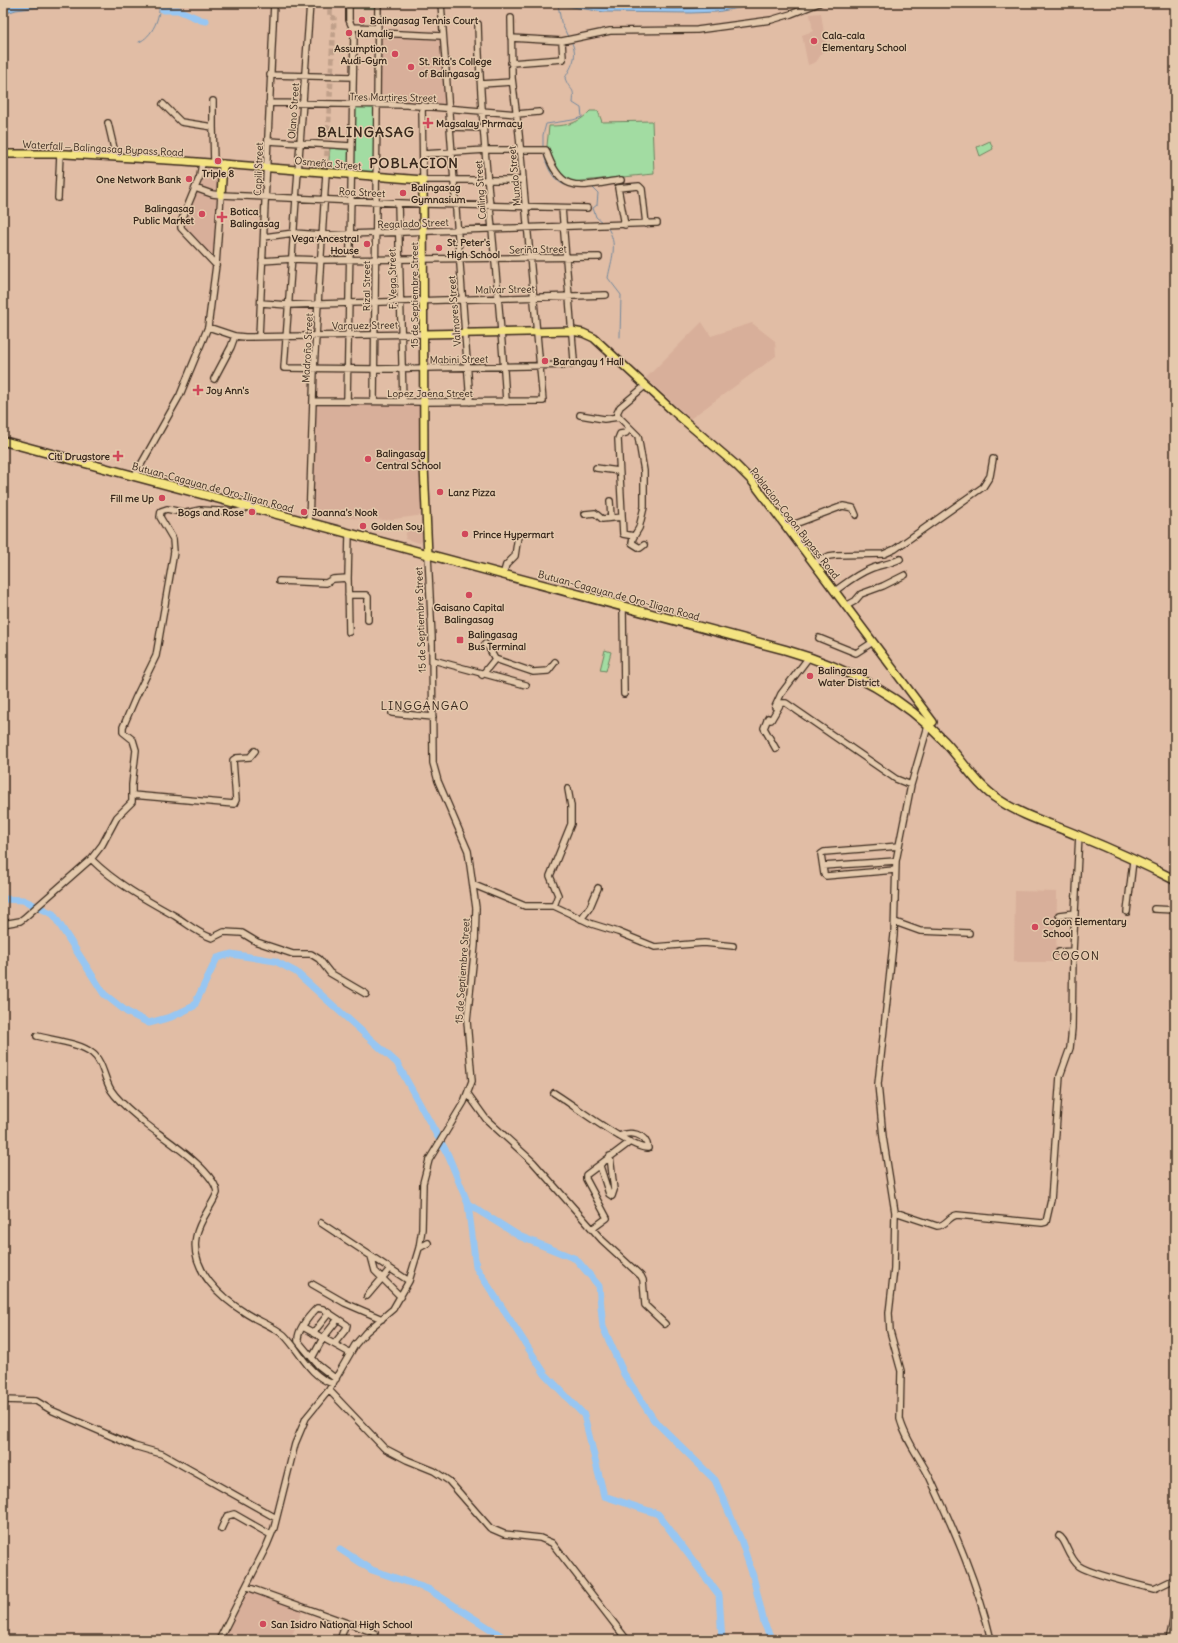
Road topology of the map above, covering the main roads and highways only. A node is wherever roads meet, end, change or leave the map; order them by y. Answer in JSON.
{"nodes":[{"id":1,"x":3,"y":154,"type":"edge"},
{"id":2,"x":202,"y":163,"type":"joint"},
{"id":3,"x":223,"y":164,"type":"junction"},
{"id":4,"x":423,"y":180,"type":"joint"},
{"id":5,"x":221,"y":195,"type":"road end"},
{"id":6,"x":572,"y":331,"type":"joint"},
{"id":7,"x":425,"y":334,"type":"junction"},
{"id":8,"x":3,"y":441,"type":"edge"},
{"id":9,"x":428,"y":555,"type":"junction"},
{"id":10,"x":928,"y":726,"type":"junction"},
{"id":11,"x":1175,"y":880,"type":"edge"}],
"edges":[{"from":1,"to":2,"type":"main road","name":"Waterfall ‒ Balingasag Bypass Road"},
{"from":2,"to":3,"type":"main road","name":"Osmeña Street"},
{"from":3,"to":4,"type":"main road","name":"Osmeña Street"},
{"from":3,"to":5,"type":"main road"},
{"from":4,"to":7,"type":"main road","name":"15 de Septiembre Street"},
{"from":6,"to":7,"type":"main road","name":"Varquez Street"},
{"from":6,"to":10,"type":"main road","name":"Poblacion-Cogon Bypass Road"},
{"from":7,"to":9,"type":"main road","name":"15 de Septiembre Street"},
{"from":8,"to":9,"type":"highway","name":"Butuan-Cagayan de Oro-Iligan Road"},
{"from":9,"to":10,"type":"highway","name":"Butuan-Cagayan de Oro-Iligan Road"},
{"from":10,"to":11,"type":"highway","name":"Butuan-Cagayan de Oro-Iligan Road"}]}
